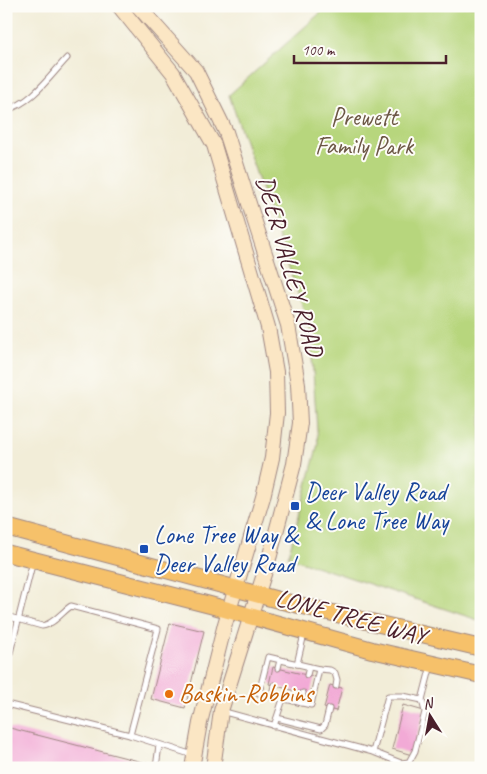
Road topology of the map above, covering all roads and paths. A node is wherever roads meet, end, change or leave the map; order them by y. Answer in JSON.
{"nodes":[{"id":1,"x":119,"y":6,"type":"edge"},
{"id":2,"x":138,"y":6,"type":"edge"},
{"id":3,"x":67,"y":58,"type":"dead end"},
{"id":4,"x":6,"y":110,"type":"edge"},
{"id":5,"x":6,"y":527,"type":"edge"},
{"id":6,"x":6,"y":553,"type":"edge"},
{"id":7,"x":33,"y":561,"type":"junction"},
{"id":8,"x":236,"y":588,"type":"junction"},
{"id":9,"x":257,"y":594,"type":"junction"},
{"id":10,"x":229,"y":610,"type":"junction"},
{"id":11,"x":6,"y":616,"type":"edge"},
{"id":12,"x":250,"y":616,"type":"junction"},
{"id":13,"x":20,"y":620,"type":"junction"},
{"id":14,"x":304,"y":631,"type":"junction"},
{"id":15,"x":481,"y":648,"type":"edge"},
{"id":16,"x":280,"y":660,"type":"junction"},
{"id":17,"x":297,"y":664,"type":"junction"},
{"id":18,"x":431,"y":664,"type":"junction"},
{"id":19,"x":309,"y":667,"type":"junction"},
{"id":20,"x":278,"y":668,"type":"dead end"},
{"id":21,"x":6,"y":669,"type":"edge"},
{"id":22,"x":319,"y":669,"type":"junction"},
{"id":23,"x":307,"y":675,"type":"dead end"},
{"id":24,"x":481,"y":675,"type":"edge"},
{"id":25,"x":274,"y":685,"type":"dead end"},
{"id":26,"x":336,"y":686,"type":"dead end"},
{"id":27,"x":303,"y":693,"type":"dead end"},
{"id":28,"x":272,"y":696,"type":"junction"},
{"id":29,"x":284,"y":699,"type":"junction"},
{"id":30,"x":422,"y":700,"type":"junction"},
{"id":31,"x":301,"y":703,"type":"junction"},
{"id":32,"x":6,"y":704,"type":"edge"},
{"id":33,"x":330,"y":709,"type":"dead end"},
{"id":34,"x":221,"y":711,"type":"junction"},
{"id":35,"x":277,"y":718,"type":"junction"},
{"id":36,"x":274,"y":726,"type":"junction"},
{"id":37,"x":130,"y":735,"type":"junction"},
{"id":38,"x":159,"y":746,"type":"junction"},
{"id":39,"x":373,"y":752,"type":"junction"},
{"id":40,"x":195,"y":764,"type":"edge"},
{"id":41,"x":156,"y":768,"type":"edge"},
{"id":42,"x":213,"y":768,"type":"edge"}],
"edges":[{"from":1,"to":8,"type":"main road","name":"DEER VALLEY ROAD"},
{"from":2,"to":9,"type":"main road","name":"DEER VALLEY ROAD"},
{"from":3,"to":4,"type":"lane"},
{"from":5,"to":8,"type":"main road","name":"LONE TREE WAY"},
{"from":6,"to":7,"type":"main road","name":"LONE TREE WAY"},
{"from":7,"to":10,"type":"main road","name":"LONE TREE WAY"},
{"from":7,"to":13,"type":"lane"},
{"from":8,"to":9,"type":"main road","name":"LONE TREE WAY"},
{"from":8,"to":10,"type":"main road","name":"DEER VALLEY ROAD"},
{"from":9,"to":12,"type":"main road","name":"DEER VALLEY ROAD"},
{"from":9,"to":15,"type":"main road","name":"LONE TREE WAY"},
{"from":10,"to":12,"type":"main road","name":"LONE TREE WAY"},
{"from":10,"to":40,"type":"main road","name":"DEER VALLEY ROAD"},
{"from":11,"to":13,"type":"lane"},
{"from":12,"to":14,"type":"main road","name":"LONE TREE WAY"},
{"from":12,"to":34,"type":"main road","name":"DEER VALLEY ROAD"},
{"from":13,"to":21,"type":"lane"},
{"from":13,"to":37,"type":"lane"},
{"from":14,"to":17,"type":"lane"},
{"from":14,"to":18,"type":"main road","name":"LONE TREE WAY"},
{"from":16,"to":17,"type":"lane"},
{"from":16,"to":20,"type":"lane"},
{"from":16,"to":28,"type":"lane"},
{"from":17,"to":19,"type":"lane"},
{"from":18,"to":24,"type":"main road","name":"LONE TREE WAY"},
{"from":18,"to":30,"type":"lane"},
{"from":19,"to":22,"type":"lane"},
{"from":19,"to":23,"type":"lane"},
{"from":22,"to":26,"type":"lane"},
{"from":22,"to":31,"type":"lane"},
{"from":25,"to":28,"type":"lane"},
{"from":27,"to":31,"type":"lane"},
{"from":28,"to":29,"type":"lane"},
{"from":29,"to":31,"type":"lane"},
{"from":29,"to":35,"type":"lane"},
{"from":30,"to":39,"type":"lane"},
{"from":30,"to":39,"type":"lane"},
{"from":32,"to":37,"type":"lane"},
{"from":33,"to":35,"type":"lane"},
{"from":34,"to":36,"type":"lane"},
{"from":34,"to":42,"type":"main road","name":"DEER VALLEY ROAD"},
{"from":35,"to":36,"type":"lane"},
{"from":36,"to":39,"type":"lane"},
{"from":37,"to":38,"type":"lane"},
{"from":38,"to":40,"type":"lane"},
{"from":38,"to":41,"type":"lane"}]}
